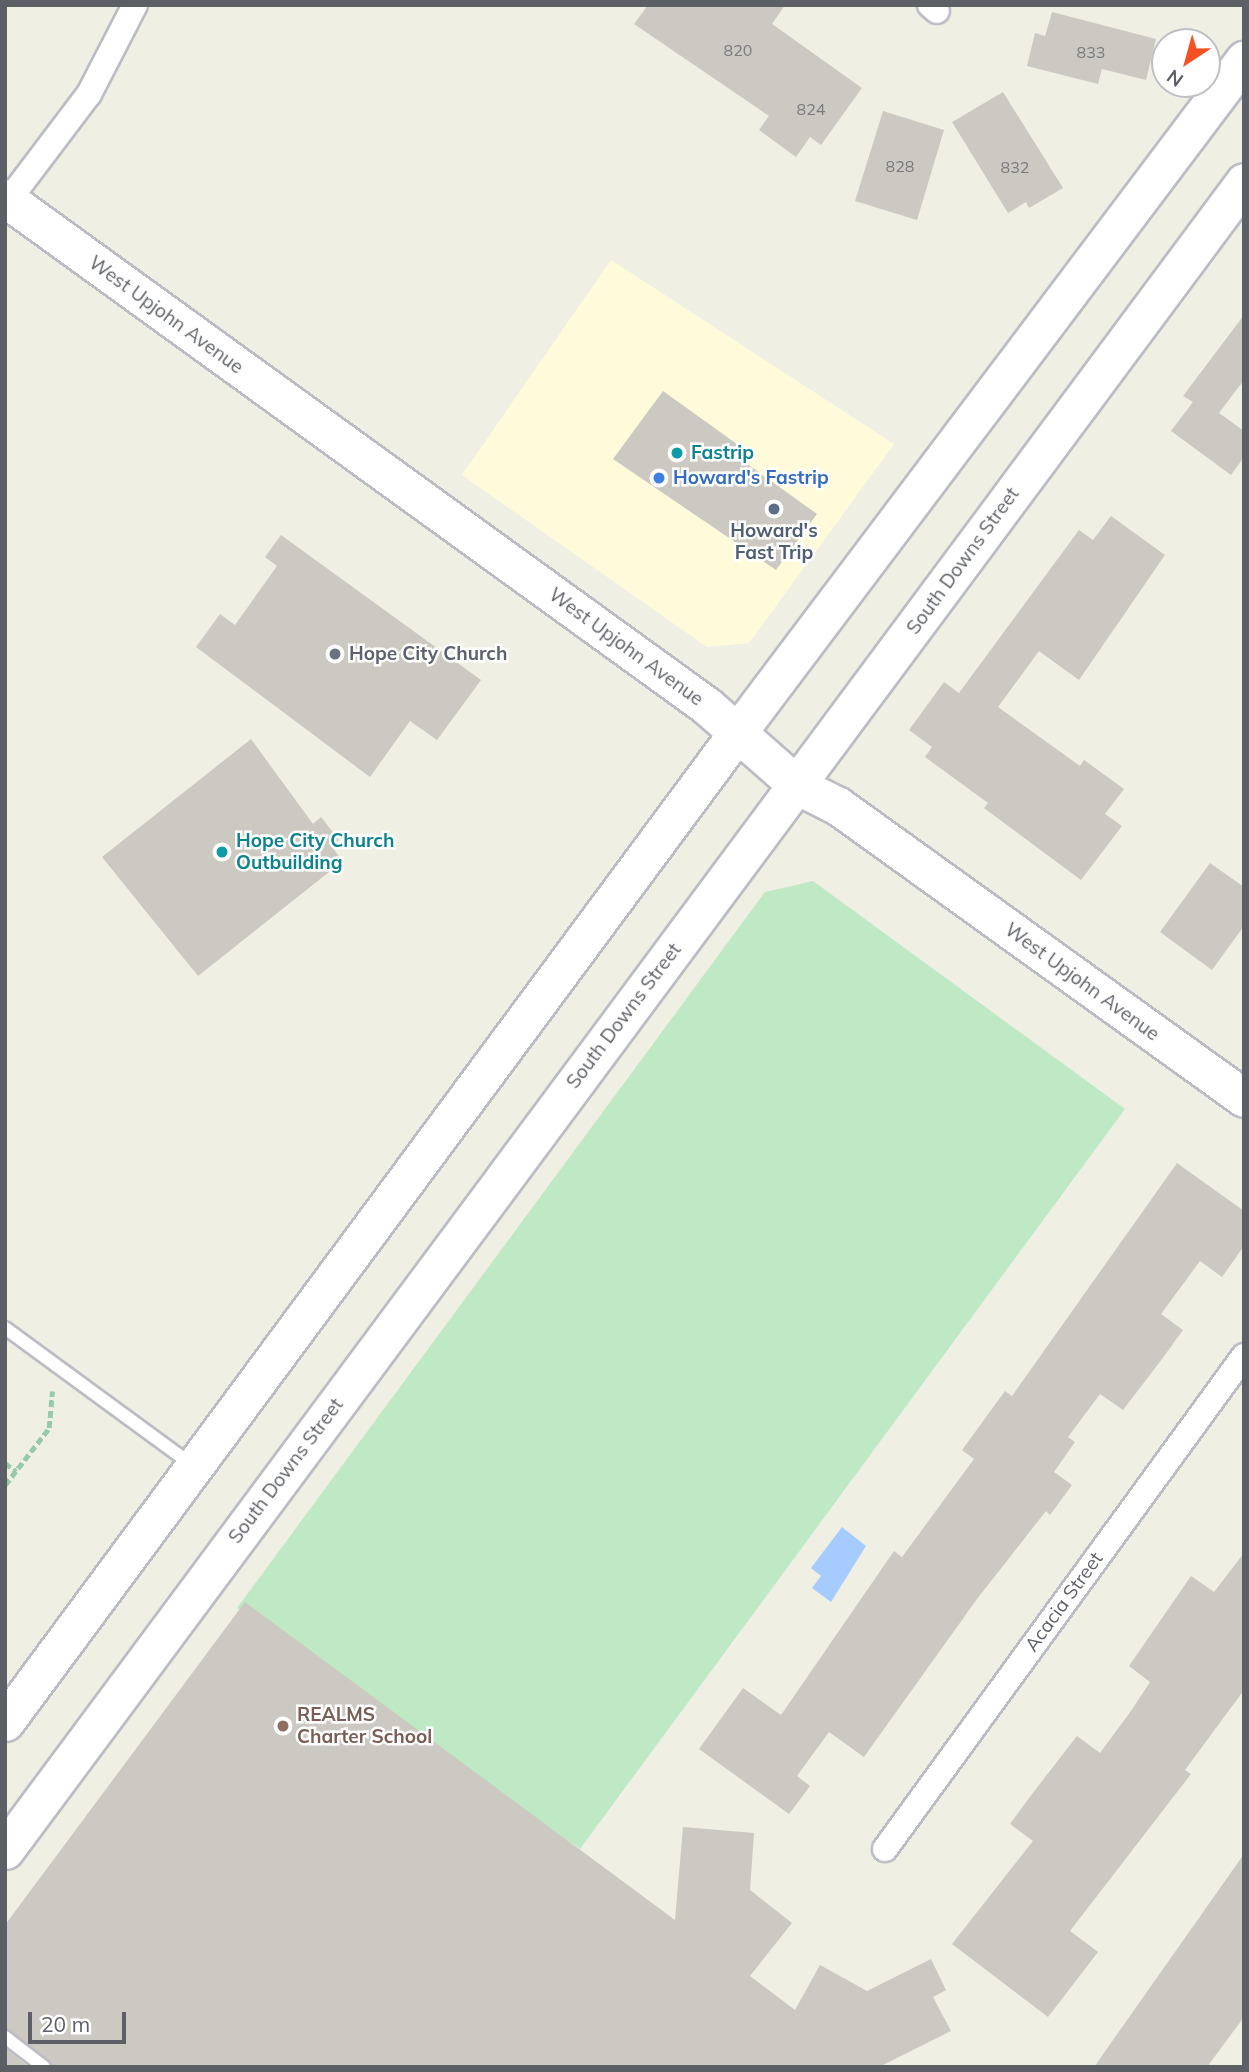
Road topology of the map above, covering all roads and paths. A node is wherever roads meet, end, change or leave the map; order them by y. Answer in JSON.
{"nodes":[{"id":1,"x":135,"y":5,"type":"edge"},
{"id":2,"x":1244,"y":60,"type":"edge"},
{"id":3,"x":1244,"y":182,"type":"edge"},
{"id":4,"x":6,"y":201,"type":"edge"},
{"id":5,"x":737,"y":733,"type":"junction"},
{"id":6,"x":798,"y":786,"type":"junction"},
{"id":7,"x":1244,"y":1098,"type":"edge"},
{"id":8,"x":5,"y":1328,"type":"edge"},
{"id":9,"x":1244,"y":1356,"type":"edge"},
{"id":10,"x":50,"y":1382,"type":"dead end"},
{"id":11,"x":5,"y":1463,"type":"edge"},
{"id":12,"x":194,"y":1466,"type":"junction"},
{"id":13,"x":16,"y":1471,"type":"junction"},
{"id":14,"x":5,"y":1485,"type":"edge"},
{"id":15,"x":5,"y":1722,"type":"edge"},
{"id":16,"x":885,"y":1849,"type":"dead end"},
{"id":17,"x":5,"y":1850,"type":"edge"},
{"id":18,"x":5,"y":2038,"type":"edge"},
{"id":19,"x":44,"y":2067,"type":"edge"}],
"edges":[{"from":1,"to":4,"type":"street"},
{"from":2,"to":5,"type":"main road"},
{"from":3,"to":6,"type":"main road","name":"South Downs Street"},
{"from":4,"to":5,"type":"main road","name":"West Upjohn Avenue"},
{"from":5,"to":6,"type":"main road","name":"West Upjohn Avenue"},
{"from":5,"to":12,"type":"main road"},
{"from":6,"to":7,"type":"main road","name":"West Upjohn Avenue"},
{"from":6,"to":17,"type":"main road","name":"South Downs Street"},
{"from":8,"to":12,"type":"lane"},
{"from":9,"to":16,"type":"street","name":"Acacia Street"},
{"from":10,"to":13,"type":"path"},
{"from":11,"to":13,"type":"path"},
{"from":12,"to":15,"type":"main road"},
{"from":13,"to":14,"type":"path"},
{"from":18,"to":19,"type":"lane"}]}
